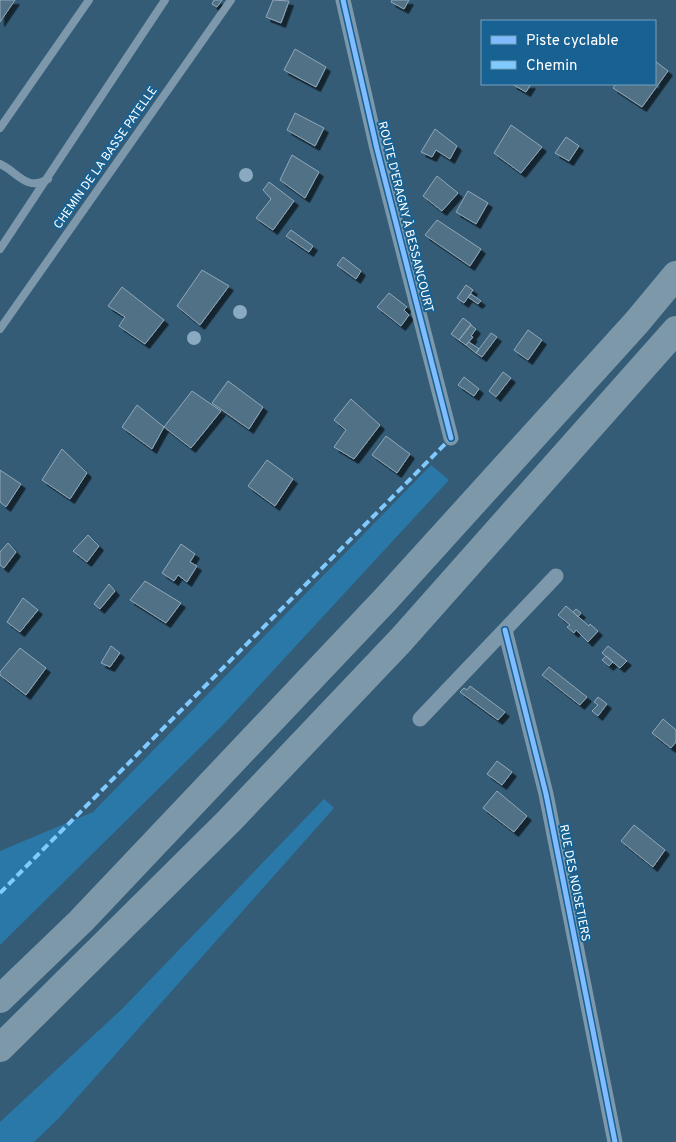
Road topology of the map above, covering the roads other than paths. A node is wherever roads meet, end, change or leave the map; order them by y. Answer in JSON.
{"nodes":[{"id":1,"x":88,"y":0,"type":"edge"},
{"id":2,"x":165,"y":0,"type":"edge"},
{"id":3,"x":231,"y":0,"type":"edge"},
{"id":4,"x":343,"y":0,"type":"edge"},
{"id":5,"x":0,"y":128,"type":"edge"},
{"id":6,"x":1,"y":163,"type":"edge"},
{"id":7,"x":48,"y":179,"type":"junction"},
{"id":8,"x":0,"y":250,"type":"edge"},
{"id":9,"x":676,"y":275,"type":"edge"},
{"id":10,"x":0,"y":329,"type":"edge"},
{"id":11,"x":676,"y":330,"type":"edge"},
{"id":12,"x":451,"y":438,"type":"dead end"},
{"id":13,"x":556,"y":576,"type":"dead end"},
{"id":14,"x":505,"y":630,"type":"junction"},
{"id":15,"x":420,"y":719,"type":"dead end"},
{"id":16,"x":0,"y":999,"type":"edge"},
{"id":17,"x":0,"y":1048,"type":"edge"},
{"id":18,"x":615,"y":1142,"type":"edge"}],
"edges":[{"from":1,"to":5,"type":"lane"},
{"from":2,"to":7,"type":"lane"},
{"from":3,"to":10,"type":"lane","name":"CHEMIN DE LA BASSE PATELLE"},
{"from":4,"to":12,"type":"street","name":"ROUTE D'ERAGNY À BESSANCOURT"},
{"from":6,"to":7,"type":"lane"},
{"from":7,"to":8,"type":"lane"},
{"from":9,"to":16,"type":"highway"},
{"from":11,"to":17,"type":"highway"},
{"from":13,"to":14,"type":"street"},
{"from":14,"to":15,"type":"street"},
{"from":14,"to":18,"type":"street","name":"RUE DES NOISETIERS"}]}
